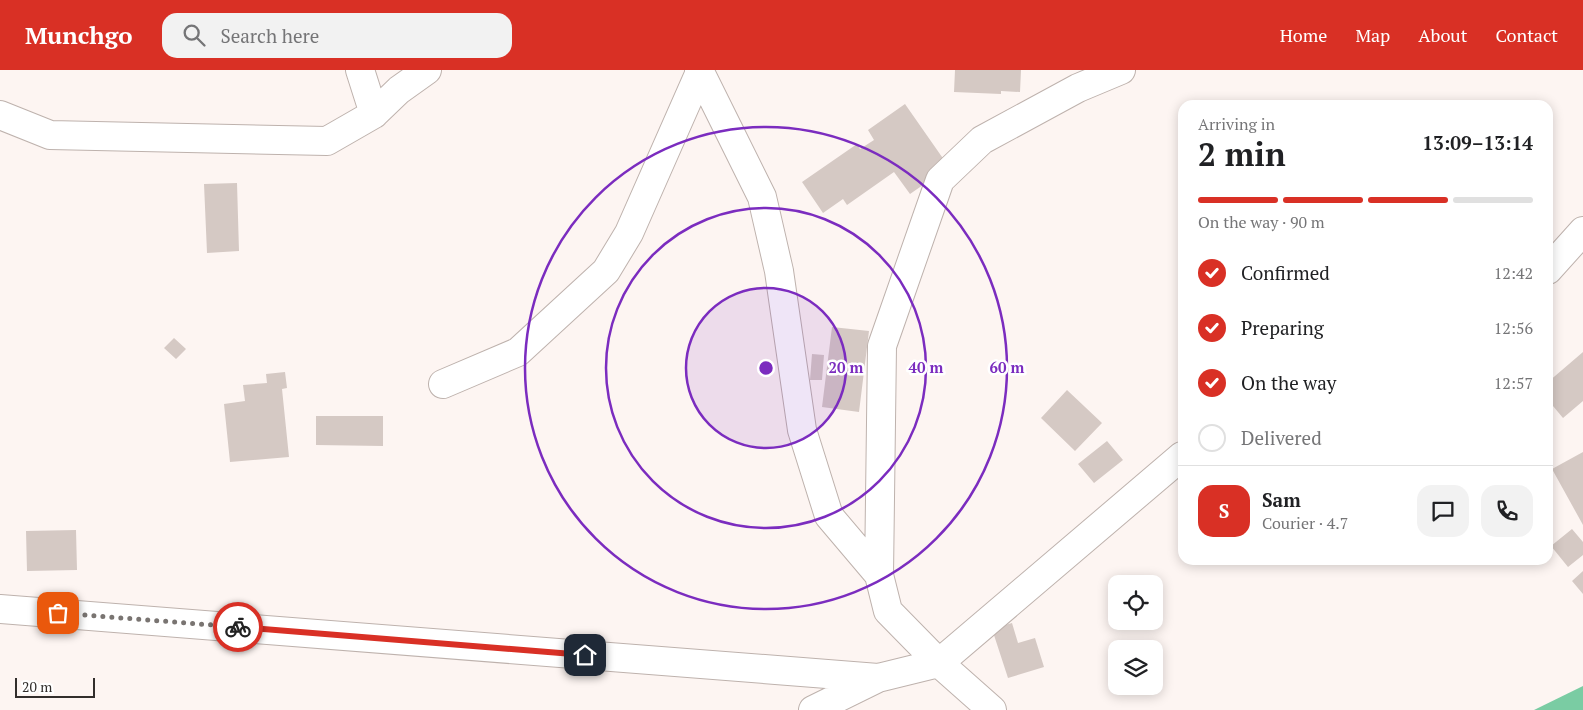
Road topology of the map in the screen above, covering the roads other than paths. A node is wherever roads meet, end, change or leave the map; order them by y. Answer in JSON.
{"nodes":[{"id":1,"x":360,"y":70,"type":"edge"},
{"id":2,"x":427,"y":70,"type":"edge"},
{"id":3,"x":1121,"y":70,"type":"edge"},
{"id":4,"x":700,"y":71,"type":"edge"},
{"id":5,"x":374,"y":114,"type":"junction"},
{"id":6,"x":0,"y":115,"type":"edge"},
{"id":7,"x":1583,"y":231,"type":"edge"},
{"id":8,"x":1553,"y":264,"type":"edge"},
{"id":9,"x":444,"y":384,"type":"dead end"},
{"id":10,"x":1178,"y":459,"type":"edge"},
{"id":11,"x":879,"y":575,"type":"junction"},
{"id":12,"x":0,"y":609,"type":"edge"},
{"id":13,"x":939,"y":663,"type":"junction"},
{"id":14,"x":878,"y":678,"type":"junction"},
{"id":15,"x":813,"y":710,"type":"edge"},
{"id":16,"x":992,"y":710,"type":"edge"}],
"edges":[{"from":1,"to":5,"type":"street"},
{"from":2,"to":5,"type":"street"},
{"from":3,"to":11,"type":"street"},
{"from":4,"to":9,"type":"street"},
{"from":4,"to":11,"type":"street"},
{"from":5,"to":6,"type":"street"},
{"from":7,"to":8,"type":"street"},
{"from":10,"to":13,"type":"street"},
{"from":11,"to":13,"type":"street"},
{"from":12,"to":14,"type":"street"},
{"from":13,"to":14,"type":"street"},
{"from":13,"to":16,"type":"street"},
{"from":14,"to":15,"type":"street"}]}
